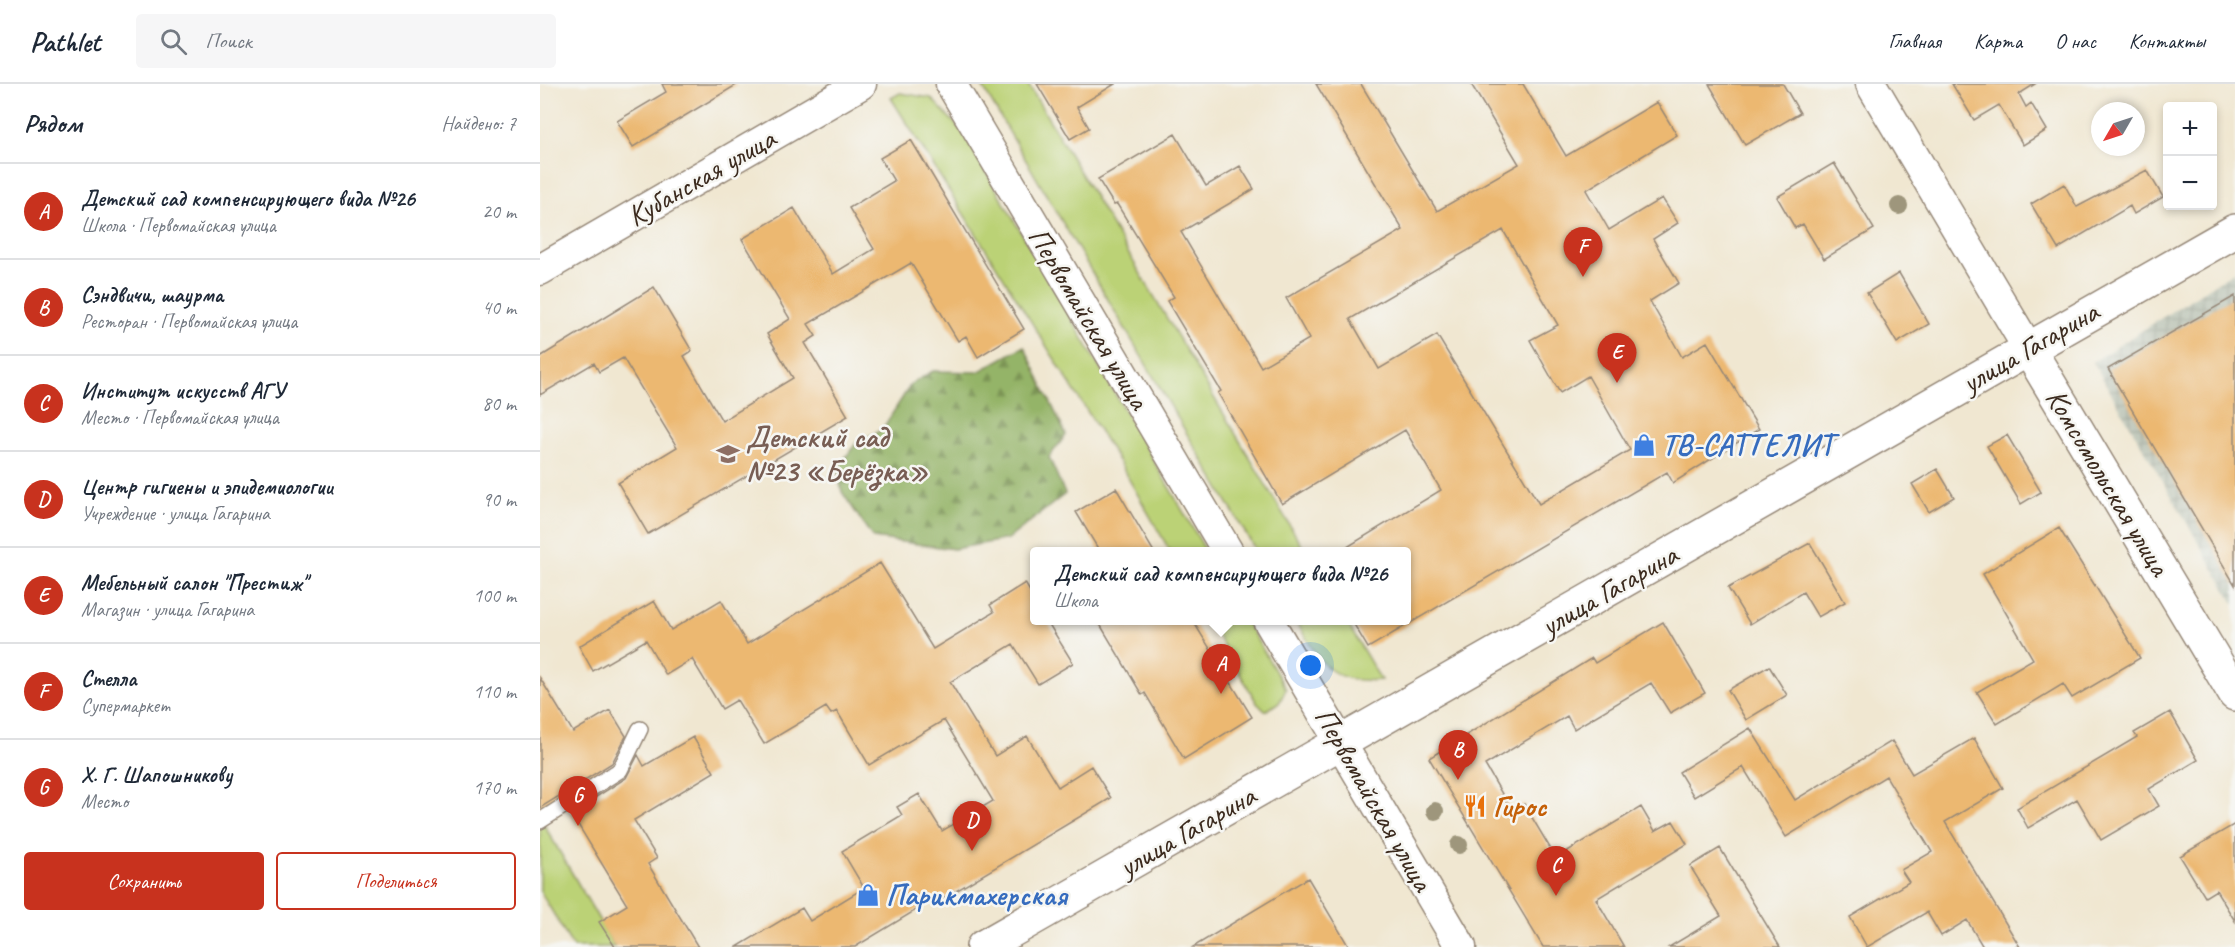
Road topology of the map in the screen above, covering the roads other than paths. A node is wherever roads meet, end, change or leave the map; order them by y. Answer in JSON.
{"nodes":[{"id":1,"x":861,"y":84,"type":"edge"},
{"id":2,"x":951,"y":84,"type":"edge"},
{"id":3,"x":1871,"y":84,"type":"edge"},
{"id":4,"x":2235,"y":231,"type":"edge"},
{"id":5,"x":540,"y":270,"type":"edge"},
{"id":6,"x":2028,"y":348,"type":"junction"},
{"id":7,"x":1225,"y":547,"type":"edge"},
{"id":8,"x":1270,"y":625,"type":"edge"},
{"id":9,"x":2235,"y":694,"type":"edge"},
{"id":10,"x":640,"y":729,"type":"dead end"},
{"id":11,"x":1341,"y":743,"type":"junction"},
{"id":12,"x":540,"y":821,"type":"edge"},
{"id":13,"x":983,"y":947,"type":"edge"},
{"id":14,"x":1461,"y":947,"type":"edge"}],
"edges":[{"from":1,"to":5,"type":"street","name":"Кубанская улица"},
{"from":2,"to":7,"type":"street","name":"Первомайская улица"},
{"from":3,"to":6,"type":"street","name":"Комсомольская улица"},
{"from":4,"to":6,"type":"main road","name":"улица Гагарина"},
{"from":6,"to":9,"type":"main road","name":"Комсомольская улица"},
{"from":6,"to":11,"type":"main road","name":"улица Гагарина"},
{"from":8,"to":11,"type":"street","name":"Первомайская улица"},
{"from":10,"to":12,"type":"lane"},
{"from":11,"to":13,"type":"main road","name":"улица Гагарина"},
{"from":11,"to":14,"type":"street","name":"Первомайская улица"}]}
